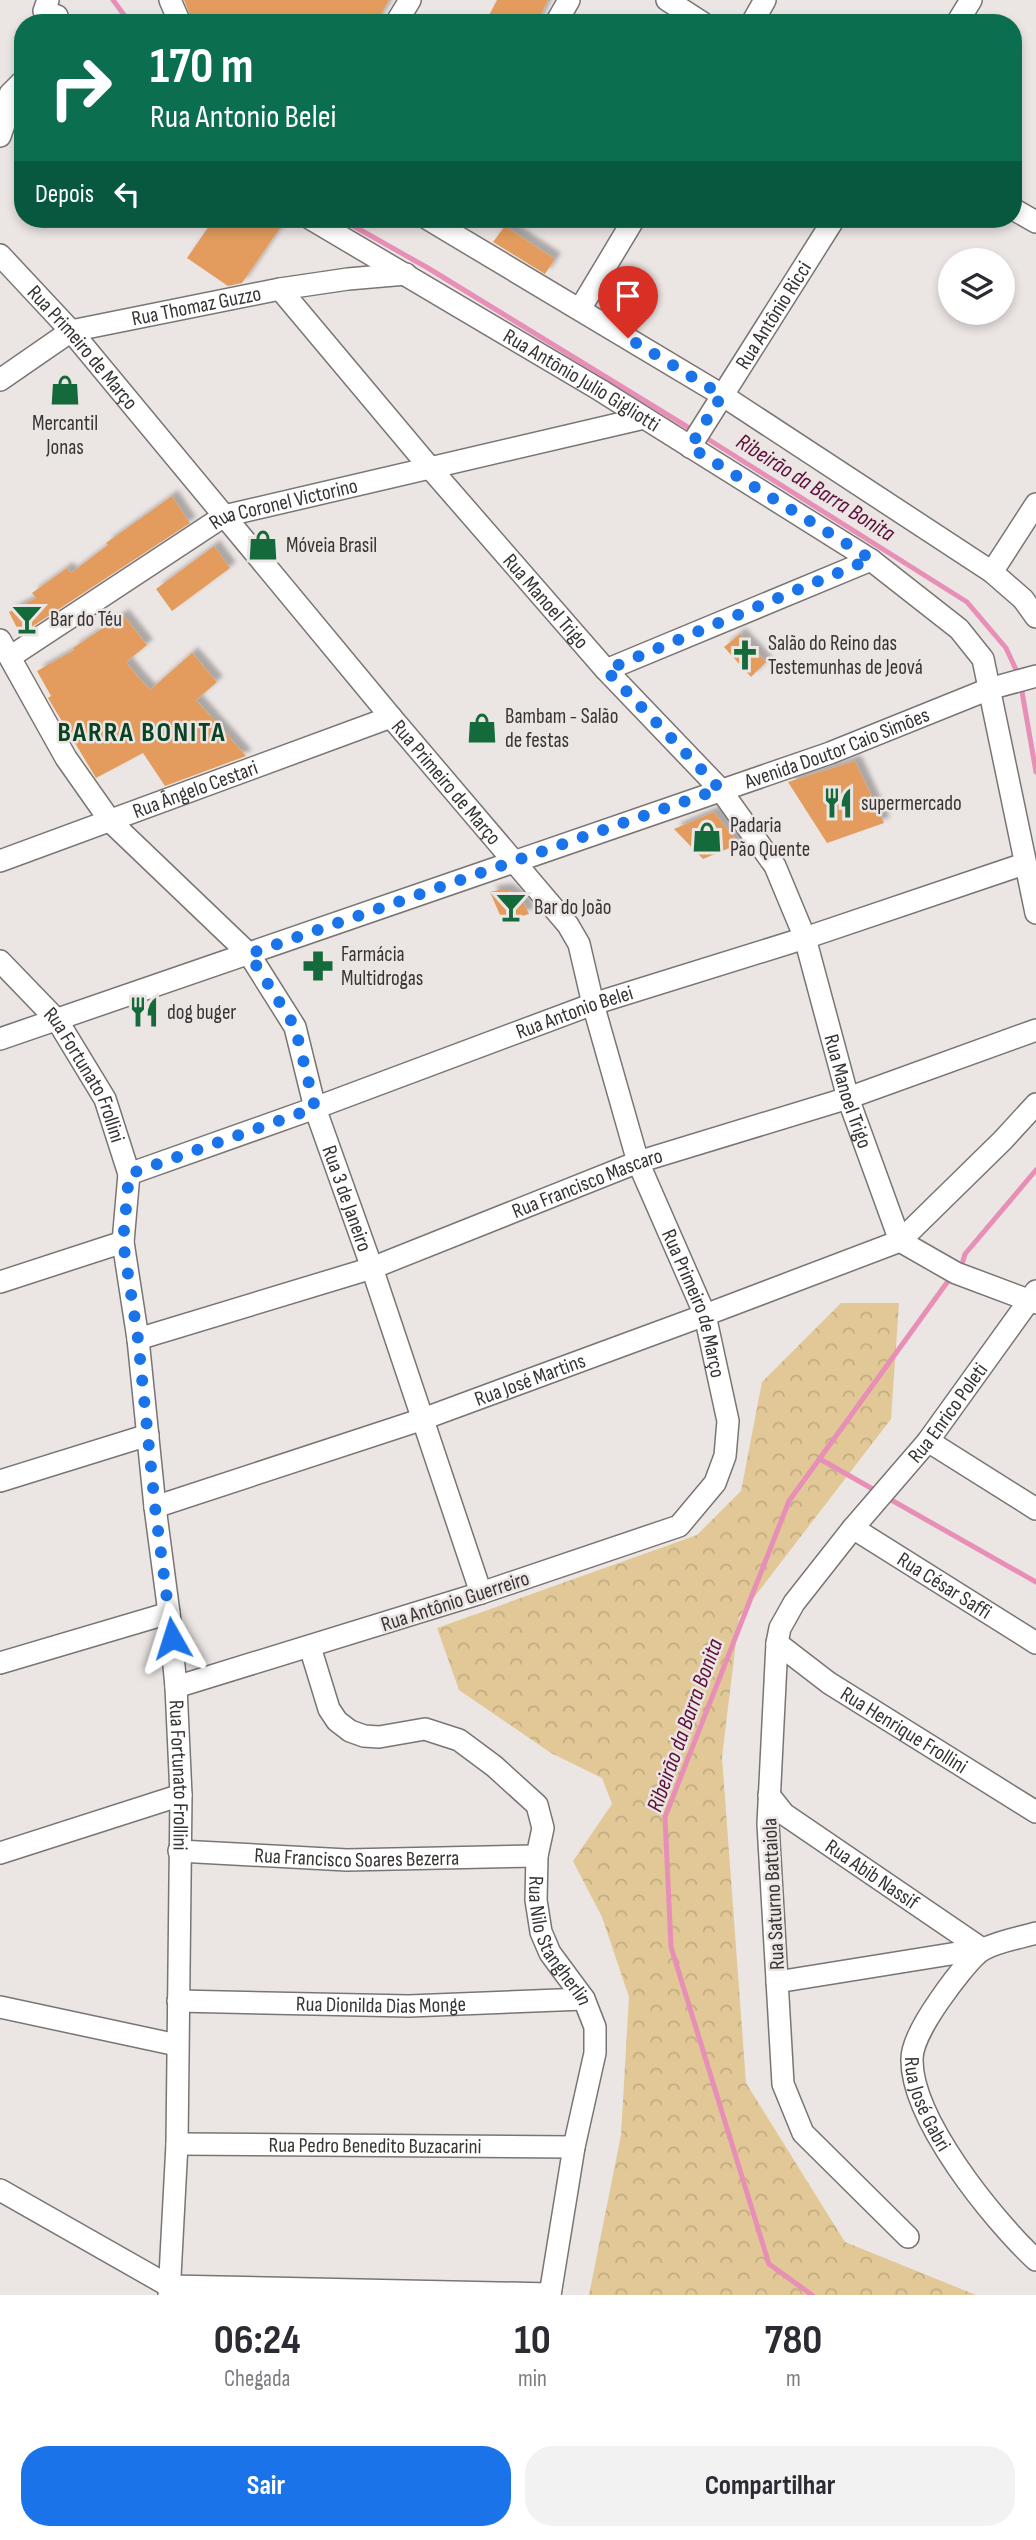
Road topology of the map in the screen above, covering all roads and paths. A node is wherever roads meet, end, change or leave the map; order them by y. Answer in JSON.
{"nodes":[{"id":1,"x":667,"y":0,"type":"edge"},
{"id":2,"x":689,"y":14,"type":"edge"},
{"id":3,"x":14,"y":87,"type":"edge"},
{"id":4,"x":14,"y":89,"type":"edge"},
{"id":5,"x":0,"y":126,"type":"edge"},
{"id":6,"x":0,"y":136,"type":"edge"},
{"id":7,"x":327,"y":228,"type":"edge"},
{"id":8,"x":447,"y":228,"type":"edge"},
{"id":9,"x":629,"y":228,"type":"edge"},
{"id":10,"x":828,"y":228,"type":"edge"},
{"id":11,"x":0,"y":255,"type":"edge"},
{"id":12,"x":406,"y":274,"type":"junction"},
{"id":13,"x":280,"y":289,"type":"junction"},
{"id":14,"x":580,"y":309,"type":"junction"},
{"id":15,"x":71,"y":331,"type":"junction"},
{"id":16,"x":0,"y":380,"type":"edge"},
{"id":17,"x":600,"y":390,"type":"junction"},
{"id":18,"x":718,"y":402,"type":"junction"},
{"id":19,"x":644,"y":418,"type":"junction"},
{"id":20,"x":592,"y":429,"type":"junction"},
{"id":21,"x":693,"y":441,"type":"junction"},
{"id":22,"x":431,"y":469,"type":"junction"},
{"id":23,"x":1036,"y":504,"type":"edge"},
{"id":24,"x":224,"y":516,"type":"junction"},
{"id":25,"x":871,"y":559,"type":"junction"},
{"id":26,"x":992,"y":572,"type":"junction"},
{"id":27,"x":1036,"y":617,"type":"edge"},
{"id":28,"x":5,"y":649,"type":"edge"},
{"id":29,"x":606,"y":670,"type":"junction"},
{"id":30,"x":1028,"y":678,"type":"edge"},
{"id":31,"x":989,"y":689,"type":"junction"},
{"id":32,"x":391,"y":717,"type":"junction"},
{"id":33,"x":720,"y":789,"type":"junction"},
{"id":34,"x":111,"y":822,"type":"junction"},
{"id":35,"x":0,"y":861,"type":"edge"},
{"id":36,"x":514,"y":862,"type":"junction"},
{"id":37,"x":1024,"y":864,"type":"junction"},
{"id":38,"x":1036,"y":913,"type":"edge"},
{"id":39,"x":804,"y":938,"type":"junction"},
{"id":40,"x":249,"y":954,"type":"junction"},
{"id":41,"x":0,"y":961,"type":"edge"},
{"id":42,"x":593,"y":1004,"type":"junction"},
{"id":43,"x":57,"y":1020,"type":"junction"},
{"id":44,"x":1036,"y":1030,"type":"edge"},
{"id":45,"x":0,"y":1038,"type":"edge"},
{"id":46,"x":848,"y":1098,"type":"junction"},
{"id":47,"x":1036,"y":1104,"type":"edge"},
{"id":48,"x":315,"y":1108,"type":"junction"},
{"id":49,"x":638,"y":1162,"type":"junction"},
{"id":50,"x":129,"y":1174,"type":"junction"},
{"id":51,"x":900,"y":1241,"type":"junction"},
{"id":52,"x":123,"y":1242,"type":"junction"},
{"id":53,"x":372,"y":1268,"type":"junction"},
{"id":54,"x":0,"y":1282,"type":"edge"},
{"id":55,"x":1034,"y":1298,"type":"edge"},
{"id":56,"x":705,"y":1315,"type":"junction"},
{"id":57,"x":138,"y":1339,"type":"junction"},
{"id":58,"x":423,"y":1419,"type":"junction"},
{"id":59,"x":148,"y":1435,"type":"junction"},
{"id":60,"x":928,"y":1441,"type":"junction"},
{"id":61,"x":0,"y":1481,"type":"edge"},
{"id":62,"x":715,"y":1483,"type":"joint"},
{"id":63,"x":155,"y":1507,"type":"junction"},
{"id":64,"x":1036,"y":1509,"type":"edge"},
{"id":65,"x":853,"y":1528,"type":"junction"},
{"id":66,"x":481,"y":1594,"type":"junction"},
{"id":67,"x":169,"y":1613,"type":"junction"},
{"id":68,"x":777,"y":1643,"type":"junction"},
{"id":69,"x":1036,"y":1643,"type":"edge"},
{"id":70,"x":310,"y":1647,"type":"junction"},
{"id":71,"x":0,"y":1663,"type":"edge"},
{"id":72,"x":176,"y":1687,"type":"junction"},
{"id":73,"x":181,"y":1795,"type":"junction"},
{"id":74,"x":768,"y":1795,"type":"junction"},
{"id":75,"x":1036,"y":1812,"type":"edge"},
{"id":76,"x":179,"y":1851,"type":"junction"},
{"id":77,"x":0,"y":1853,"type":"edge"},
{"id":78,"x":537,"y":1856,"type":"junction"},
{"id":79,"x":1036,"y":1933,"type":"edge"},
{"id":80,"x":982,"y":1949,"type":"junction"},
{"id":81,"x":777,"y":1982,"type":"junction"},
{"id":82,"x":584,"y":1999,"type":"junction"},
{"id":83,"x":178,"y":2001,"type":"junction"},
{"id":84,"x":0,"y":2007,"type":"edge"},
{"id":85,"x":177,"y":2045,"type":"junction"},
{"id":86,"x":177,"y":2144,"type":"junction"},
{"id":87,"x":574,"y":2147,"type":"junction"},
{"id":88,"x":0,"y":2190,"type":"edge"},
{"id":89,"x":908,"y":2237,"type":"dead end"},
{"id":90,"x":1036,"y":2260,"type":"edge"},
{"id":91,"x":169,"y":2291,"type":"edge"},
{"id":92,"x":323,"y":2292,"type":"edge"},
{"id":93,"x":469,"y":2293,"type":"edge"},
{"id":94,"x":550,"y":2295,"type":"edge"}],
"edges":[{"from":1,"to":2,"type":"street"},
{"from":3,"to":5,"type":"street"},
{"from":4,"to":6,"type":"street"},
{"from":7,"to":12,"type":"street","name":"Rua Antônio Julio Gigliotti"},
{"from":8,"to":14,"type":"street"},
{"from":9,"to":14,"type":"street"},
{"from":10,"to":18,"type":"street","name":"Rua Antônio Ricci"},
{"from":11,"to":15,"type":"street","name":"Rua Primeiro de Março"},
{"from":12,"to":13,"type":"street","name":"Rua Thomaz Guzzo"},
{"from":12,"to":17,"type":"street","name":"Rua Antônio Julio Gigliotti"},
{"from":13,"to":15,"type":"street","name":"Rua Thomaz Guzzo"},
{"from":13,"to":22,"type":"street","name":"Rua Manoel Trigo"},
{"from":14,"to":18,"type":"street"},
{"from":15,"to":16,"type":"street","name":"Rua Thomaz Guzzo"},
{"from":15,"to":24,"type":"street","name":"Rua Primeiro de Março"},
{"from":17,"to":19,"type":"street","name":"Rua Antônio Julio Gigliotti"},
{"from":17,"to":20,"type":"street"},
{"from":18,"to":21,"type":"street","name":"Rua Antônio Ricci"},
{"from":18,"to":26,"type":"street"},
{"from":19,"to":20,"type":"street","name":"Rua Coronel Victorino"},
{"from":19,"to":21,"type":"street","name":"Rua Antônio Julio Gigliotti"},
{"from":20,"to":22,"type":"street","name":"Rua Coronel Victorino"},
{"from":21,"to":25,"type":"street","name":"Rua Antônio Julio Gigliotti"},
{"from":22,"to":24,"type":"street","name":"Rua Coronel Victorino"},
{"from":22,"to":29,"type":"street","name":"Rua Manoel Trigo"},
{"from":23,"to":26,"type":"street"},
{"from":24,"to":28,"type":"street","name":"Rua Coronel Victorino"},
{"from":24,"to":32,"type":"street","name":"Rua Primeiro de Março"},
{"from":25,"to":29,"type":"street"},
{"from":25,"to":31,"type":"street","name":"Rua Antônio Julio Gigliotti"},
{"from":26,"to":27,"type":"street"},
{"from":28,"to":34,"type":"street","name":"Rua 3 de Janeiro"},
{"from":29,"to":33,"type":"street","name":"Rua Manoel Trigo"},
{"from":30,"to":31,"type":"street","name":"Avenida Doutor Caio Simões"},
{"from":31,"to":33,"type":"street","name":"Avenida Doutor Caio Simões"},
{"from":31,"to":37,"type":"street","name":"Rua Antônio Julio Gigliotti"},
{"from":32,"to":34,"type":"street","name":"Rua Ângelo Cestari"},
{"from":32,"to":36,"type":"street","name":"Rua Primeiro de Março"},
{"from":33,"to":36,"type":"street","name":"Avenida Doutor Caio Simões"},
{"from":33,"to":39,"type":"street","name":"Rua Manoel Trigo"},
{"from":34,"to":35,"type":"street","name":"Rua Ângelo Cestari"},
{"from":34,"to":40,"type":"street","name":"Rua 3 de Janeiro"},
{"from":36,"to":40,"type":"street","name":"Avenida Doutor Caio Simões"},
{"from":36,"to":42,"type":"street","name":"Rua Primeiro de Março"},
{"from":37,"to":38,"type":"street","name":"Rua Antônio Julio Gigliotti"},
{"from":37,"to":39,"type":"street","name":"Rua Antonio Belei"},
{"from":39,"to":42,"type":"street","name":"Rua Antonio Belei"},
{"from":39,"to":46,"type":"street","name":"Rua Manoel Trigo"},
{"from":40,"to":43,"type":"street","name":"Avenida Doutor Caio Simões"},
{"from":40,"to":48,"type":"street","name":"Rua 3 de Janeiro"},
{"from":41,"to":43,"type":"street","name":"Rua Fortunato Frollini"},
{"from":42,"to":48,"type":"street","name":"Rua Antonio Belei"},
{"from":42,"to":49,"type":"street","name":"Rua Primeiro de Março"},
{"from":43,"to":45,"type":"street","name":"Avenida Doutor Caio Simões"},
{"from":43,"to":50,"type":"street","name":"Rua Fortunato Frollini"},
{"from":44,"to":46,"type":"street","name":"Rua Francisco Mascaro"},
{"from":46,"to":49,"type":"street","name":"Rua Francisco Mascaro"},
{"from":46,"to":51,"type":"street","name":"Rua Manoel Trigo"},
{"from":47,"to":51,"type":"street"},
{"from":48,"to":50,"type":"street","name":"Rua Antonio Belei"},
{"from":48,"to":53,"type":"street","name":"Rua 3 de Janeiro"},
{"from":49,"to":53,"type":"street","name":"Rua Francisco Mascaro"},
{"from":49,"to":56,"type":"street","name":"Rua Primeiro de Março"},
{"from":50,"to":52,"type":"street","name":"Rua Fortunato Frollini"},
{"from":51,"to":55,"type":"street"},
{"from":51,"to":56,"type":"street","name":"Rua José Martins"},
{"from":52,"to":54,"type":"street"},
{"from":52,"to":57,"type":"street","name":"Rua Fortunato Frollini"},
{"from":53,"to":57,"type":"street","name":"Rua Francisco Mascaro"},
{"from":53,"to":58,"type":"street","name":"Rua 3 de Janeiro"},
{"from":55,"to":60,"type":"street","name":"Rua Enrico Poleti"},
{"from":56,"to":58,"type":"street","name":"Rua José Martins"},
{"from":56,"to":62,"type":"street","name":"Rua Primeiro de Março"},
{"from":57,"to":59,"type":"street","name":"Rua Fortunato Frollini"},
{"from":58,"to":63,"type":"street","name":"Rua José Martins"},
{"from":58,"to":66,"type":"street","name":"Rua 3 de Janeiro"},
{"from":59,"to":61,"type":"street"},
{"from":59,"to":63,"type":"street","name":"Rua Fortunato Frollini"},
{"from":60,"to":64,"type":"street"},
{"from":60,"to":65,"type":"street","name":"Rua Enrico Poleti"},
{"from":62,"to":66,"type":"street","name":"Rua Antônio Guerreiro"},
{"from":63,"to":67,"type":"street","name":"Rua Fortunato Frollini"},
{"from":65,"to":68,"type":"street","name":"Rua Saturno Battaiola"},
{"from":65,"to":69,"type":"street","name":"Rua César Saffi"},
{"from":66,"to":70,"type":"street","name":"Rua Antônio Guerreiro"},
{"from":67,"to":71,"type":"street"},
{"from":67,"to":72,"type":"street","name":"Rua Fortunato Frollini"},
{"from":68,"to":74,"type":"street","name":"Rua Saturno Battaiola"},
{"from":68,"to":75,"type":"street","name":"Rua Henrique Frollini"},
{"from":70,"to":72,"type":"street","name":"Rua Antônio Guerreiro"},
{"from":70,"to":78,"type":"street","name":"Rua Nilo Stangherlin"},
{"from":72,"to":73,"type":"street","name":"Rua Fortunato Frollini"},
{"from":73,"to":76,"type":"street","name":"Rua Fortunato Frollini"},
{"from":73,"to":77,"type":"street"},
{"from":74,"to":80,"type":"street","name":"Rua Abib Nassif"},
{"from":74,"to":81,"type":"street","name":"Rua Saturno Battaiola"},
{"from":76,"to":78,"type":"street","name":"Rua Francisco Soares Bezerra"},
{"from":76,"to":83,"type":"street","name":"Rua Fortunato Frollini"},
{"from":78,"to":82,"type":"street","name":"Rua Nilo Stangherlin"},
{"from":79,"to":80,"type":"street"},
{"from":80,"to":81,"type":"street"},
{"from":80,"to":90,"type":"street","name":"Rua José Gabri"},
{"from":81,"to":89,"type":"street","name":"Rua Saturno Battaiola"},
{"from":82,"to":83,"type":"street","name":"Rua Dionilda Dias Monge"},
{"from":82,"to":87,"type":"street","name":"Rua Nilo Stangherlin"},
{"from":83,"to":85,"type":"street","name":"Rua Fortunato Frollini"},
{"from":84,"to":85,"type":"street"},
{"from":85,"to":86,"type":"street","name":"Rua Fortunato Frollini"},
{"from":86,"to":87,"type":"street","name":"Rua Pedro Benedito Buzacarini"},
{"from":86,"to":91,"type":"street","name":"Rua Fortunato Frollini"},
{"from":87,"to":94,"type":"street","name":"Rua Nilo Stangherlin"},
{"from":88,"to":91,"type":"street"},
{"from":91,"to":92,"type":"street"},
{"from":92,"to":93,"type":"street"},
{"from":93,"to":94,"type":"street"}]}
